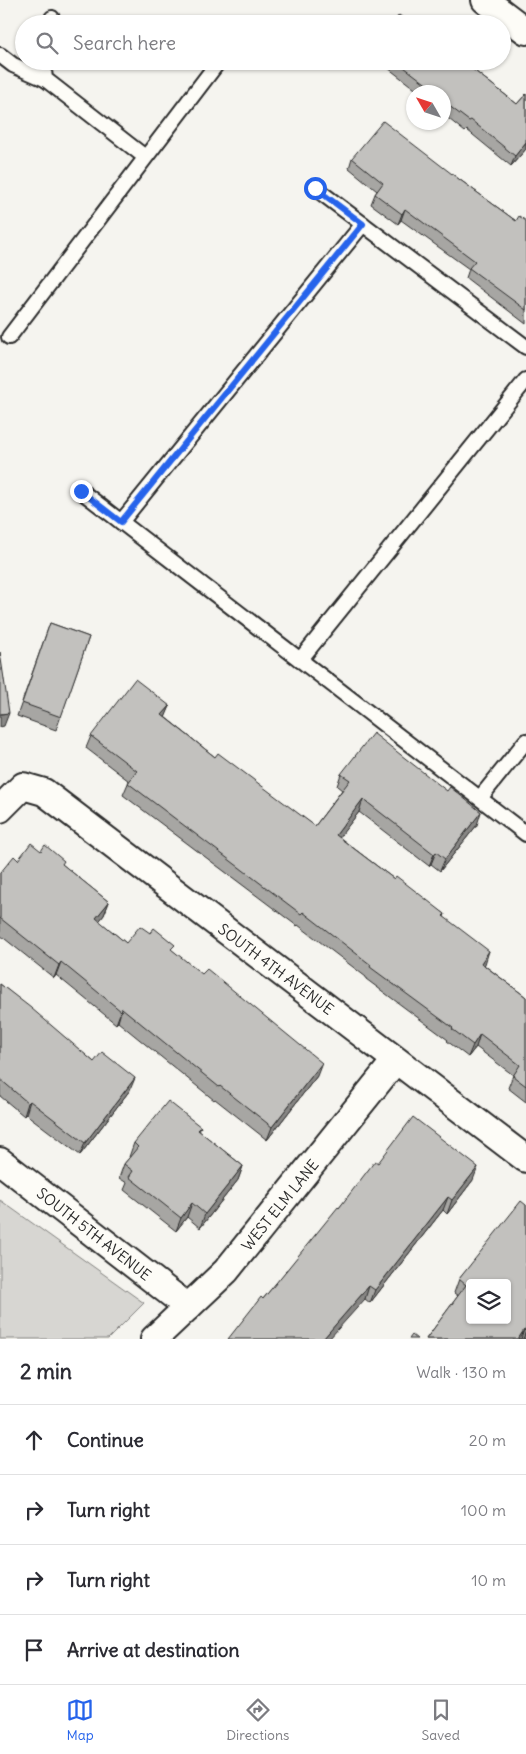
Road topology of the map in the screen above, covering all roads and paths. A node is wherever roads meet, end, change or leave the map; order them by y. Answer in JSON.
{"nodes":[{"id":1,"x":485,"y":0,"type":"edge"},
{"id":2,"x":505,"y":15,"type":"edge"},
{"id":3,"x":511,"y":20,"type":"edge"},
{"id":4,"x":526,"y":31,"type":"edge"},
{"id":5,"x":0,"y":55,"type":"edge"},
{"id":6,"x":15,"y":65,"type":"edge"},
{"id":7,"x":26,"y":70,"type":"edge"},
{"id":8,"x":44,"y":70,"type":"edge"},
{"id":9,"x":212,"y":70,"type":"edge"},
{"id":10,"x":46,"y":79,"type":"junction"},
{"id":11,"x":146,"y":157,"type":"junction"},
{"id":12,"x":315,"y":188,"type":"dead end"},
{"id":13,"x":363,"y":224,"type":"junction"},
{"id":14,"x":9,"y":337,"type":"dead end"},
{"id":15,"x":526,"y":347,"type":"edge"},
{"id":16,"x":526,"y":380,"type":"edge"},
{"id":17,"x":81,"y":491,"type":"dead end"},
{"id":18,"x":121,"y":522,"type":"junction"},
{"id":19,"x":300,"y":660,"type":"junction"},
{"id":20,"x":526,"y":741,"type":"edge"},
{"id":21,"x":480,"y":798,"type":"junction"},
{"id":22,"x":0,"y":809,"type":"edge"},
{"id":23,"x":526,"y":834,"type":"edge"},
{"id":24,"x":395,"y":1061,"type":"junction"},
{"id":25,"x":526,"y":1158,"type":"edge"},
{"id":26,"x":0,"y":1161,"type":"edge"},
{"id":27,"x":188,"y":1307,"type":"junction"},
{"id":28,"x":154,"y":1339,"type":"edge"}],
"edges":[{"from":1,"to":2,"type":"street"},
{"from":3,"to":4,"type":"street"},
{"from":5,"to":6,"type":"lane"},
{"from":7,"to":10,"type":"lane"},
{"from":8,"to":10,"type":"lane"},
{"from":9,"to":11,"type":"lane"},
{"from":10,"to":11,"type":"lane"},
{"from":11,"to":14,"type":"lane"},
{"from":12,"to":13,"type":"lane"},
{"from":13,"to":15,"type":"lane"},
{"from":13,"to":18,"type":"lane"},
{"from":16,"to":19,"type":"lane"},
{"from":17,"to":18,"type":"lane"},
{"from":18,"to":19,"type":"lane"},
{"from":19,"to":21,"type":"lane"},
{"from":20,"to":21,"type":"lane"},
{"from":21,"to":23,"type":"lane"},
{"from":22,"to":24,"type":"street","name":"SOUTH 4TH AVENUE"},
{"from":24,"to":25,"type":"street","name":"SOUTH 4TH AVENUE"},
{"from":24,"to":27,"type":"street","name":"WEST ELM LANE"},
{"from":26,"to":27,"type":"street","name":"SOUTH 5TH AVENUE"},
{"from":27,"to":28,"type":"street","name":"WEST ELM LANE"}]}
